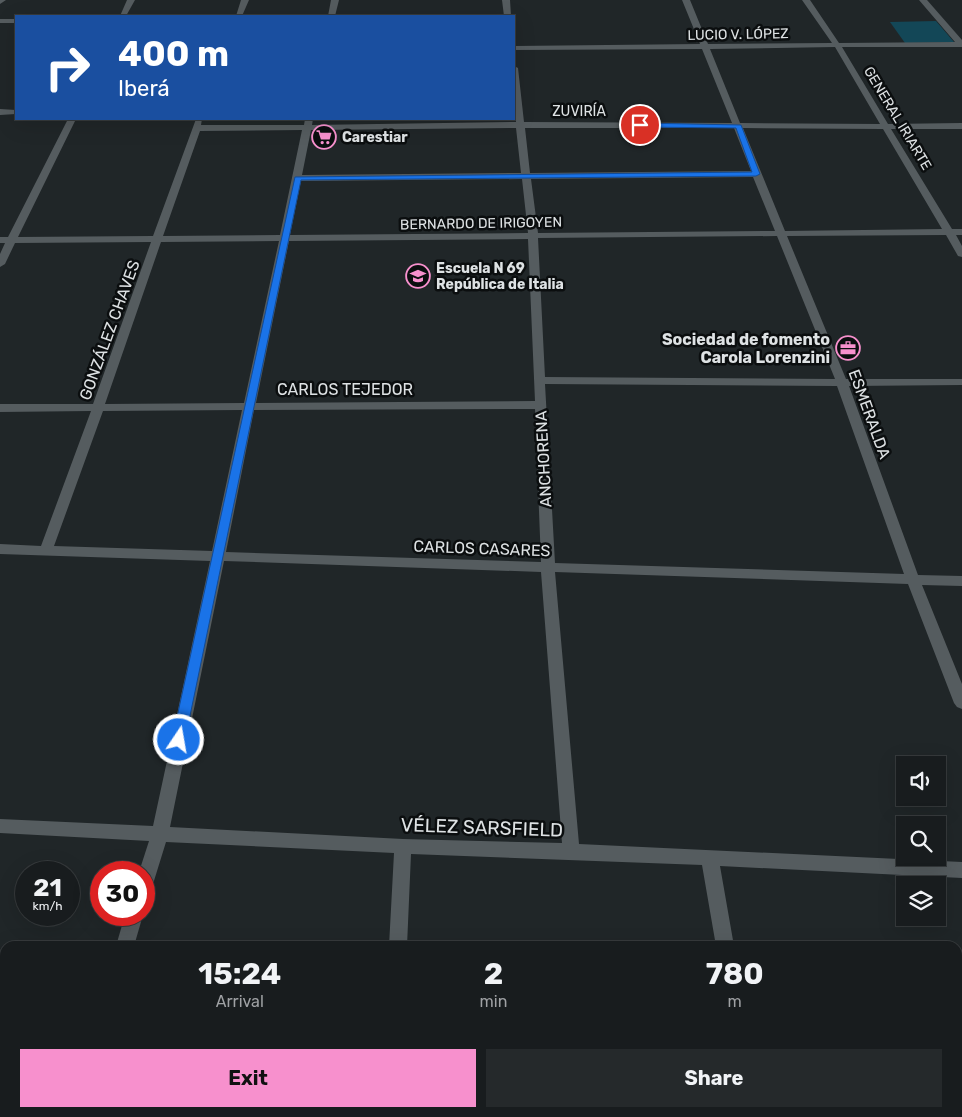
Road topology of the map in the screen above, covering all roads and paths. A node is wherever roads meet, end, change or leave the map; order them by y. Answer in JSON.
{"nodes":[{"id":1,"x":131,"y":0,"type":"edge"},
{"id":2,"x":244,"y":0,"type":"edge"},
{"id":3,"x":335,"y":0,"type":"edge"},
{"id":4,"x":506,"y":0,"type":"edge"},
{"id":5,"x":686,"y":0,"type":"edge"},
{"id":6,"x":806,"y":0,"type":"edge"},
{"id":7,"x":923,"y":0,"type":"edge"},
{"id":8,"x":124,"y":15,"type":"edge"},
{"id":9,"x":239,"y":15,"type":"edge"},
{"id":10,"x":332,"y":15,"type":"edge"},
{"id":11,"x":508,"y":15,"type":"edge"},
{"id":12,"x":0,"y":21,"type":"edge"},
{"id":13,"x":15,"y":21,"type":"edge"},
{"id":14,"x":962,"y":44,"type":"edge"},
{"id":15,"x":837,"y":45,"type":"junction"},
{"id":16,"x":705,"y":46,"type":"junction"},
{"id":17,"x":515,"y":48,"type":"edge"},
{"id":18,"x":515,"y":76,"type":"edge"},
{"id":19,"x":0,"y":112,"type":"edge"},
{"id":20,"x":15,"y":112,"type":"edge"},
{"id":21,"x":71,"y":120,"type":"edge"},
{"id":22,"x":198,"y":123,"type":"edge"},
{"id":23,"x":308,"y":123,"type":"edge"},
{"id":24,"x":521,"y":125,"type":"junction"},
{"id":25,"x":738,"y":126,"type":"junction"},
{"id":26,"x":962,"y":126,"type":"edge"},
{"id":27,"x":887,"y":127,"type":"junction"},
{"id":28,"x":756,"y":174,"type":"junction"},
{"id":29,"x":526,"y":176,"type":"junction"},
{"id":30,"x":298,"y":178,"type":"junction"},
{"id":31,"x":951,"y":232,"type":"junction"},
{"id":32,"x":962,"y":232,"type":"edge"},
{"id":33,"x":782,"y":234,"type":"junction"},
{"id":34,"x":533,"y":236,"type":"junction"},
{"id":35,"x":158,"y":239,"type":"junction"},
{"id":36,"x":285,"y":239,"type":"junction"},
{"id":37,"x":0,"y":240,"type":"edge"},
{"id":38,"x":11,"y":240,"type":"junction"},
{"id":39,"x":962,"y":254,"type":"edge"},
{"id":40,"x":0,"y":264,"type":"edge"},
{"id":41,"x":540,"y":380,"type":"junction"},
{"id":42,"x":962,"y":382,"type":"edge"},
{"id":43,"x":842,"y":383,"type":"junction"},
{"id":44,"x":541,"y":405,"type":"junction"},
{"id":45,"x":249,"y":406,"type":"junction"},
{"id":46,"x":0,"y":408,"type":"edge"},
{"id":47,"x":98,"y":408,"type":"junction"},
{"id":48,"x":0,"y":549,"type":"edge"},
{"id":49,"x":46,"y":550,"type":"junction"},
{"id":50,"x":217,"y":556,"type":"junction"},
{"id":51,"x":548,"y":568,"type":"junction"},
{"id":52,"x":913,"y":579,"type":"junction"},
{"id":53,"x":962,"y":581,"type":"edge"},
{"id":54,"x":962,"y":703,"type":"edge"},
{"id":55,"x":0,"y":826,"type":"edge"},
{"id":56,"x":160,"y":832,"type":"junction"},
{"id":57,"x":403,"y":846,"type":"junction"},
{"id":58,"x":571,"y":851,"type":"junction"},
{"id":59,"x":710,"y":858,"type":"junction"},
{"id":60,"x":151,"y":861,"type":"edge"},
{"id":61,"x":962,"y":870,"type":"edge"},
{"id":62,"x":131,"y":926,"type":"edge"},
{"id":63,"x":126,"y":941,"type":"edge"},
{"id":64,"x":398,"y":941,"type":"edge"},
{"id":65,"x":724,"y":941,"type":"edge"}],
"edges":[{"from":1,"to":8,"type":"street"},
{"from":2,"to":9,"type":"street"},
{"from":3,"to":10,"type":"street"},
{"from":4,"to":11,"type":"street"},
{"from":5,"to":16,"type":"street","name":"ESMERALDA"},
{"from":6,"to":15,"type":"street","name":"GENERAL IRIARTE"},
{"from":7,"to":14,"type":"street"},
{"from":12,"to":13,"type":"street"},
{"from":14,"to":15,"type":"street","name":"LUCIO V. LÓPEZ"},
{"from":15,"to":16,"type":"street","name":"LUCIO V. LÓPEZ"},
{"from":15,"to":27,"type":"street","name":"GENERAL IRIARTE"},
{"from":16,"to":17,"type":"street","name":"LUCIO V. LÓPEZ"},
{"from":16,"to":25,"type":"street","name":"ESMERALDA"},
{"from":18,"to":24,"type":"street","name":"ANCHORENA"},
{"from":19,"to":20,"type":"street"},
{"from":21,"to":38,"type":"street"},
{"from":22,"to":23,"type":"street","name":"ZUVIRÍA"},
{"from":22,"to":35,"type":"street","name":"GONZÁLEZ CHAVES"},
{"from":23,"to":24,"type":"street","name":"ZUVIRÍA"},
{"from":23,"to":30,"type":"street"},
{"from":24,"to":25,"type":"street","name":"ZUVIRÍA"},
{"from":24,"to":29,"type":"street","name":"ANCHORENA"},
{"from":25,"to":27,"type":"street","name":"ZUVIRÍA"},
{"from":25,"to":28,"type":"street","name":"ESMERALDA"},
{"from":26,"to":27,"type":"street","name":"ZUVIRÍA"},
{"from":27,"to":31,"type":"street","name":"GENERAL IRIARTE"},
{"from":28,"to":29,"type":"street"},
{"from":28,"to":33,"type":"street","name":"ESMERALDA"},
{"from":29,"to":30,"type":"street"},
{"from":29,"to":34,"type":"street","name":"ANCHORENA"},
{"from":30,"to":36,"type":"street"},
{"from":31,"to":32,"type":"street","name":"BERNARDO DE IRIGOYEN"},
{"from":31,"to":33,"type":"street","name":"BERNARDO DE IRIGOYEN"},
{"from":31,"to":39,"type":"street","name":"GENERAL IRIARTE"},
{"from":33,"to":34,"type":"street","name":"BERNARDO DE IRIGOYEN"},
{"from":33,"to":43,"type":"street","name":"ESMERALDA"},
{"from":34,"to":36,"type":"street","name":"BERNARDO DE IRIGOYEN"},
{"from":34,"to":41,"type":"street","name":"ANCHORENA"},
{"from":35,"to":36,"type":"street","name":"BERNARDO DE IRIGOYEN"},
{"from":35,"to":38,"type":"street","name":"BERNARDO DE IRIGOYEN"},
{"from":35,"to":47,"type":"street","name":"GONZÁLEZ CHAVES"},
{"from":36,"to":45,"type":"street"},
{"from":37,"to":38,"type":"street","name":"BERNARDO DE IRIGOYEN"},
{"from":38,"to":40,"type":"street"},
{"from":41,"to":43,"type":"street"},
{"from":41,"to":44,"type":"street","name":"ANCHORENA"},
{"from":42,"to":43,"type":"street"},
{"from":43,"to":52,"type":"street","name":"ESMERALDA"},
{"from":44,"to":45,"type":"street","name":"CARLOS TEJEDOR"},
{"from":44,"to":51,"type":"street","name":"ANCHORENA"},
{"from":45,"to":47,"type":"street","name":"CARLOS TEJEDOR"},
{"from":45,"to":50,"type":"street"},
{"from":46,"to":47,"type":"street","name":"CARLOS TEJEDOR"},
{"from":47,"to":49,"type":"street","name":"GONZÁLEZ CHAVES"},
{"from":48,"to":49,"type":"street","name":"CARLOS CASARES"},
{"from":49,"to":50,"type":"street","name":"CARLOS CASARES"},
{"from":50,"to":51,"type":"street","name":"CARLOS CASARES"},
{"from":50,"to":56,"type":"street"},
{"from":51,"to":52,"type":"street","name":"CARLOS CASARES"},
{"from":51,"to":58,"type":"street","name":"ANCHORENA"},
{"from":52,"to":53,"type":"street","name":"CARLOS CASARES"},
{"from":52,"to":54,"type":"street","name":"ESMERALDA"},
{"from":55,"to":56,"type":"street","name":"VÉLEZ SARSFIELD"},
{"from":56,"to":57,"type":"street","name":"VÉLEZ SARSFIELD"},
{"from":56,"to":60,"type":"street"},
{"from":57,"to":58,"type":"street","name":"VÉLEZ SARSFIELD"},
{"from":57,"to":64,"type":"street"},
{"from":58,"to":59,"type":"street","name":"VÉLEZ SARSFIELD"},
{"from":59,"to":61,"type":"street","name":"VÉLEZ SARSFIELD"},
{"from":59,"to":65,"type":"street"},
{"from":62,"to":63,"type":"street"}]}
